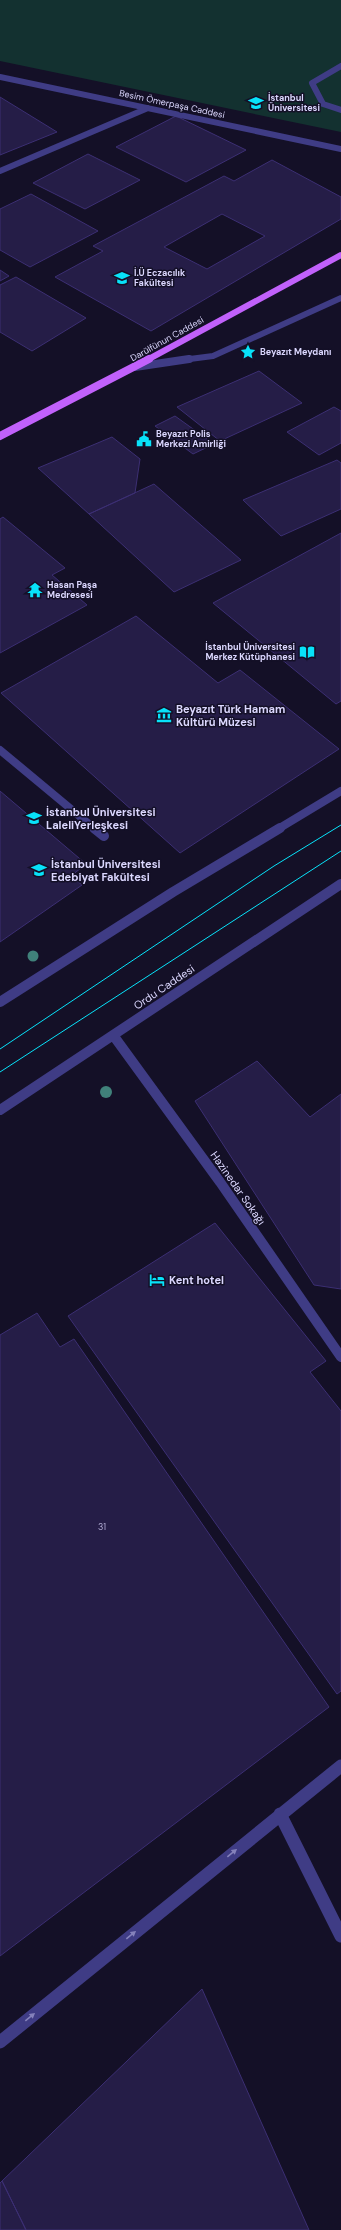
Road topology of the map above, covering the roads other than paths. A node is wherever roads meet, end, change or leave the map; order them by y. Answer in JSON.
{"nodes":[{"id":1,"x":341,"y":66,"type":"edge"},
{"id":2,"x":0,"y":77,"type":"edge"},
{"id":3,"x":148,"y":108,"type":"junction"},
{"id":4,"x":341,"y":110,"type":"edge"},
{"id":5,"x":341,"y":149,"type":"edge"},
{"id":6,"x":0,"y":171,"type":"edge"},
{"id":7,"x":341,"y":254,"type":"edge"},
{"id":8,"x":341,"y":298,"type":"edge"},
{"id":9,"x":135,"y":367,"type":"junction"},
{"id":10,"x":0,"y":436,"type":"edge"},
{"id":11,"x":0,"y":750,"type":"edge"},
{"id":12,"x":341,"y":791,"type":"edge"},
{"id":13,"x":104,"y":836,"type":"dead end"},
{"id":14,"x":341,"y":884,"type":"edge"},
{"id":15,"x":0,"y":1002,"type":"edge"},
{"id":16,"x":114,"y":1035,"type":"junction"},
{"id":17,"x":0,"y":1110,"type":"edge"},
{"id":18,"x":341,"y":1357,"type":"edge"},
{"id":19,"x":341,"y":1766,"type":"edge"},
{"id":20,"x":280,"y":1814,"type":"junction"},
{"id":21,"x":341,"y":1936,"type":"edge"},
{"id":22,"x":0,"y":2042,"type":"edge"}],
"edges":[{"from":1,"to":4,"type":"street"},
{"from":2,"to":3,"type":"street","name":"Besim Ömerpaşa Caddesi"},
{"from":3,"to":5,"type":"street","name":"Besim Ömerpaşa Caddesi"},
{"from":3,"to":6,"type":"street"},
{"from":7,"to":9,"type":"main road","name":"Darülfünun Caddesi"},
{"from":8,"to":9,"type":"street"},
{"from":9,"to":10,"type":"main road","name":"Darülfünun Caddesi"},
{"from":11,"to":13,"type":"street"},
{"from":12,"to":15,"type":"street"},
{"from":14,"to":16,"type":"street","name":"Ordu Caddesi"},
{"from":16,"to":17,"type":"street","name":"Ordu Caddesi"},
{"from":16,"to":18,"type":"street","name":"Hazinedar Sokağı"},
{"from":19,"to":20,"type":"street"},
{"from":20,"to":21,"type":"street"},
{"from":22,"to":20,"type":"street","one_way":true}]}
